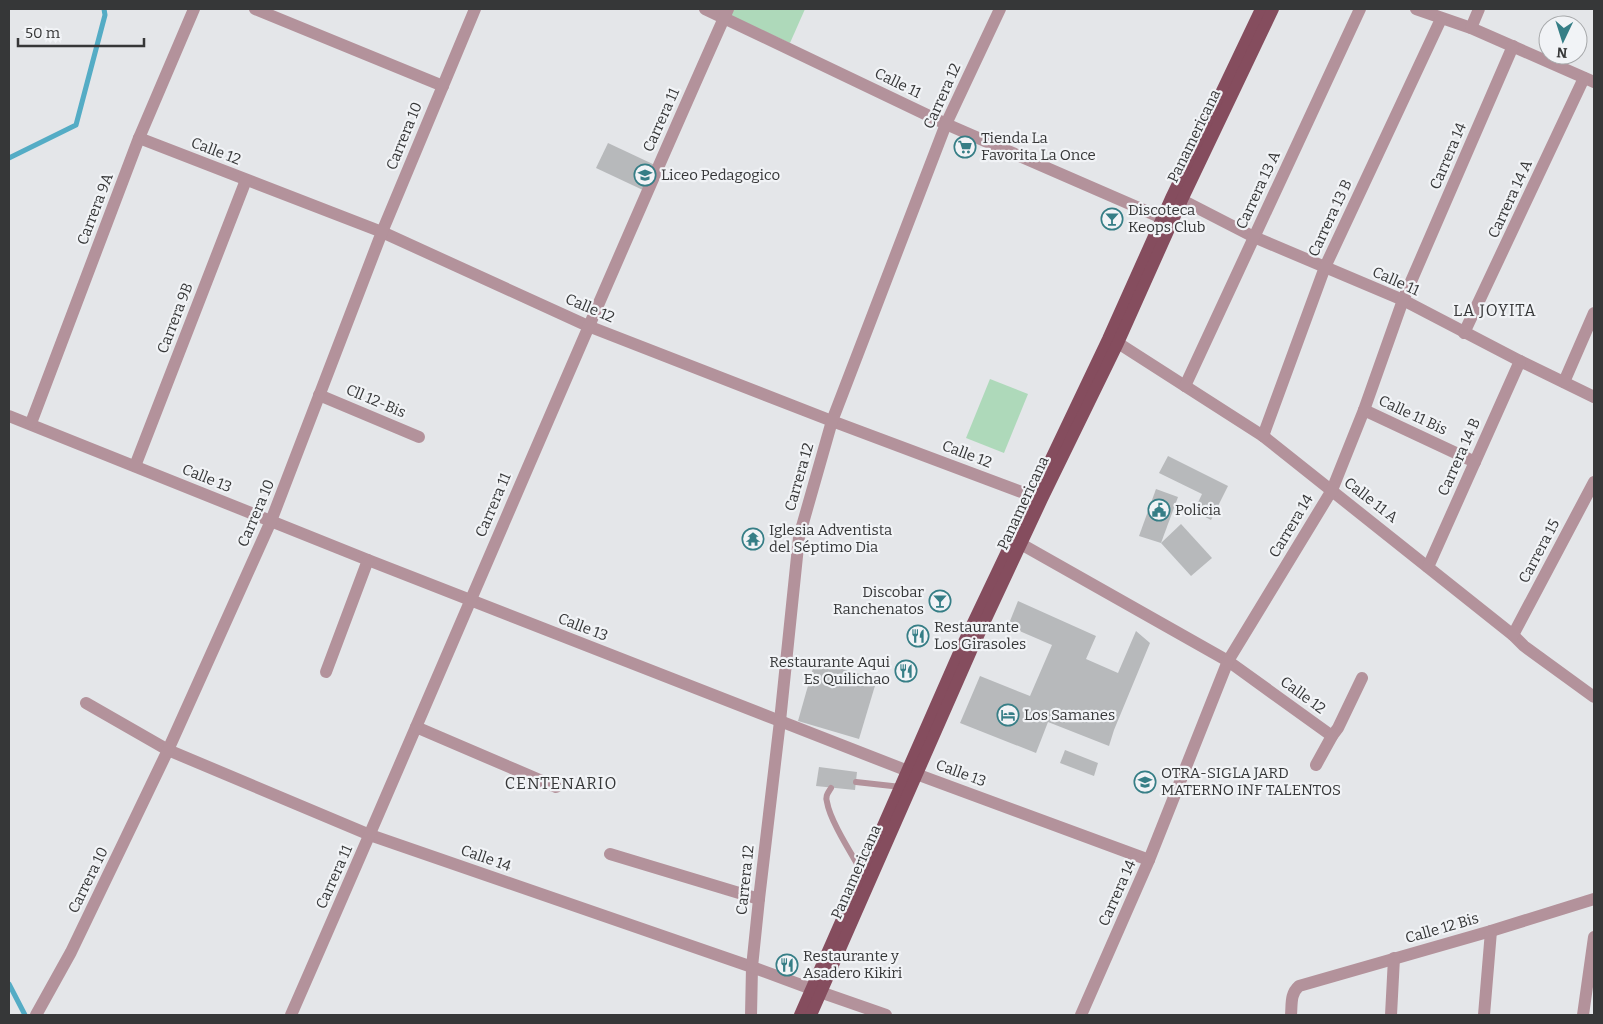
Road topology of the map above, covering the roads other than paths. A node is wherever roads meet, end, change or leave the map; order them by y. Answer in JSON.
{"nodes":[{"id":1,"x":194,"y":9,"type":"edge"},
{"id":2,"x":255,"y":9,"type":"edge"},
{"id":3,"x":475,"y":9,"type":"edge"},
{"id":4,"x":705,"y":9,"type":"edge"},
{"id":5,"x":1000,"y":9,"type":"edge"},
{"id":6,"x":1261,"y":9,"type":"edge"},
{"id":7,"x":1273,"y":9,"type":"edge"},
{"id":8,"x":1360,"y":9,"type":"edge"},
{"id":9,"x":1416,"y":9,"type":"edge"},
{"id":10,"x":1480,"y":9,"type":"edge"},
{"id":11,"x":726,"y":13,"type":"edge"},
{"id":12,"x":1441,"y":19,"type":"junction"},
{"id":13,"x":1470,"y":28,"type":"junction"},
{"id":14,"x":1513,"y":46,"type":"junction"},
{"id":15,"x":1589,"y":80,"type":"edge"},
{"id":16,"x":442,"y":86,"type":"junction"},
{"id":17,"x":946,"y":124,"type":"junction"},
{"id":18,"x":139,"y":138,"type":"junction"},
{"id":19,"x":246,"y":180,"type":"junction"},
{"id":20,"x":1182,"y":200,"type":"junction"},
{"id":21,"x":1162,"y":218,"type":"junction"},
{"id":22,"x":382,"y":232,"type":"junction"},
{"id":23,"x":1254,"y":237,"type":"junction"},
{"id":24,"x":1325,"y":267,"type":"junction"},
{"id":25,"x":1403,"y":300,"type":"junction"},
{"id":26,"x":1594,"y":313,"type":"edge"},
{"id":27,"x":588,"y":326,"type":"junction"},
{"id":28,"x":1464,"y":333,"type":"junction"},
{"id":29,"x":1118,"y":343,"type":"junction"},
{"id":30,"x":1520,"y":361,"type":"junction"},
{"id":31,"x":1564,"y":382,"type":"junction"},
{"id":32,"x":1185,"y":386,"type":"junction"},
{"id":33,"x":320,"y":395,"type":"junction"},
{"id":34,"x":1594,"y":397,"type":"edge"},
{"id":35,"x":1364,"y":410,"type":"junction"},
{"id":36,"x":9,"y":416,"type":"edge"},
{"id":37,"x":832,"y":421,"type":"junction"},
{"id":38,"x":31,"y":423,"type":"junction"},
{"id":39,"x":1263,"y":436,"type":"junction"},
{"id":40,"x":419,"y":437,"type":"dead end"},
{"id":41,"x":1475,"y":462,"type":"junction"},
{"id":42,"x":135,"y":466,"type":"junction"},
{"id":43,"x":1594,"y":482,"type":"edge"},
{"id":44,"x":1332,"y":490,"type":"junction"},
{"id":45,"x":1032,"y":496,"type":"junction"},
{"id":46,"x":272,"y":521,"type":"junction"},
{"id":47,"x":1021,"y":544,"type":"junction"},
{"id":48,"x":368,"y":560,"type":"junction"},
{"id":49,"x":1428,"y":567,"type":"junction"},
{"id":50,"x":470,"y":600,"type":"junction"},
{"id":51,"x":1512,"y":635,"type":"junction"},
{"id":52,"x":1228,"y":661,"type":"junction"},
{"id":53,"x":326,"y":672,"type":"dead end"},
{"id":54,"x":1362,"y":678,"type":"dead end"},
{"id":55,"x":1594,"y":697,"type":"edge"},
{"id":56,"x":86,"y":704,"type":"dead end"},
{"id":57,"x":780,"y":721,"type":"junction"},
{"id":58,"x":416,"y":727,"type":"junction"},
{"id":59,"x":1332,"y":736,"type":"junction"},
{"id":60,"x":168,"y":750,"type":"junction"},
{"id":61,"x":1316,"y":765,"type":"dead end"},
{"id":62,"x":913,"y":773,"type":"junction"},
{"id":63,"x":856,"y":782,"type":"dead end"},
{"id":64,"x":556,"y":787,"type":"dead end"},
{"id":65,"x":901,"y":787,"type":"junction"},
{"id":66,"x":831,"y":788,"type":"dead end"},
{"id":67,"x":370,"y":835,"type":"junction"},
{"id":68,"x":610,"y":854,"type":"dead end"},
{"id":69,"x":1149,"y":860,"type":"junction"},
{"id":70,"x":863,"y":874,"type":"junction"},
{"id":71,"x":759,"y":899,"type":"junction"},
{"id":72,"x":1594,"y":899,"type":"edge"},
{"id":73,"x":1491,"y":931,"type":"junction"},
{"id":74,"x":1594,"y":937,"type":"edge"},
{"id":75,"x":1394,"y":958,"type":"junction"},
{"id":76,"x":752,"y":967,"type":"junction"},
{"id":77,"x":816,"y":990,"type":"junction"},
{"id":78,"x":36,"y":1015,"type":"edge"},
{"id":79,"x":291,"y":1015,"type":"edge"},
{"id":80,"x":751,"y":1015,"type":"edge"},
{"id":81,"x":800,"y":1015,"type":"edge"},
{"id":82,"x":811,"y":1015,"type":"edge"},
{"id":83,"x":886,"y":1015,"type":"edge"},
{"id":84,"x":1081,"y":1015,"type":"edge"},
{"id":85,"x":1291,"y":1015,"type":"edge"},
{"id":86,"x":1391,"y":1015,"type":"edge"},
{"id":87,"x":1484,"y":1015,"type":"edge"},
{"id":88,"x":1583,"y":1015,"type":"edge"}],
"edges":[{"from":1,"to":18,"type":"street","name":"Carrera 9A"},
{"from":2,"to":16,"type":"street"},
{"from":3,"to":16,"type":"street","name":"Carrera 10"},
{"from":4,"to":11,"type":"street","name":"Calle 11"},
{"from":5,"to":17,"type":"street","name":"Carrera 12"},
{"from":6,"to":21,"type":"main road","name":"Panamericana"},
{"from":7,"to":20,"type":"main road","name":"Panamericana"},
{"from":8,"to":23,"type":"street","name":"Carrera 13 A"},
{"from":9,"to":12,"type":"street"},
{"from":10,"to":13,"type":"street"},
{"from":11,"to":17,"type":"street","name":"Calle 11"},
{"from":11,"to":27,"type":"street","name":"Carrera 11"},
{"from":12,"to":13,"type":"street"},
{"from":12,"to":24,"type":"street","name":"Carrera 13 B"},
{"from":13,"to":14,"type":"street"},
{"from":14,"to":15,"type":"street"},
{"from":14,"to":25,"type":"street","name":"Carrera 14"},
{"from":15,"to":28,"type":"street","name":"Carrera 14 A"},
{"from":16,"to":22,"type":"street","name":"Carrera 10"},
{"from":17,"to":21,"type":"street","name":"Calle 11"},
{"from":17,"to":37,"type":"street","name":"Carrera 12"},
{"from":18,"to":19,"type":"street","name":"Calle 12"},
{"from":18,"to":38,"type":"street","name":"Carrera 9A"},
{"from":19,"to":22,"type":"street","name":"Calle 12"},
{"from":19,"to":42,"type":"street","name":"Carrera 9B"},
{"from":20,"to":23,"type":"street","name":"Calle 11"},
{"from":20,"to":29,"type":"main road","name":"Panamericana"},
{"from":21,"to":45,"type":"main road","name":"Panamericana"},
{"from":22,"to":27,"type":"street","name":"Calle 12"},
{"from":22,"to":33,"type":"street","name":"Carrera 10"},
{"from":23,"to":24,"type":"street","name":"Calle 11"},
{"from":23,"to":32,"type":"street","name":"Carrera 13 A"},
{"from":24,"to":25,"type":"street","name":"Calle 11"},
{"from":24,"to":39,"type":"street","name":"Carrera 13 B"},
{"from":25,"to":28,"type":"street","name":"Calle 11"},
{"from":25,"to":35,"type":"street","name":"Carrera 14"},
{"from":26,"to":31,"type":"street"},
{"from":27,"to":37,"type":"street","name":"Calle 12"},
{"from":27,"to":50,"type":"street","name":"Carrera 11"},
{"from":28,"to":30,"type":"street","name":"Calle 11"},
{"from":29,"to":32,"type":"street","name":"Calle 11 A"},
{"from":29,"to":47,"type":"main road","name":"Panamericana"},
{"from":30,"to":31,"type":"street","name":"Calle 11"},
{"from":30,"to":41,"type":"street","name":"Carrera 14 B"},
{"from":31,"to":34,"type":"street","name":"Calle 11"},
{"from":32,"to":39,"type":"street","name":"Calle 11 A"},
{"from":33,"to":40,"type":"street","name":"Cll 12-Bis"},
{"from":33,"to":46,"type":"street","name":"Carrera 10"},
{"from":35,"to":41,"type":"street","name":"Calle 11 Bis"},
{"from":35,"to":44,"type":"street","name":"Carrera 14"},
{"from":36,"to":38,"type":"street","name":"Calle 13"},
{"from":37,"to":45,"type":"street","name":"Calle 12"},
{"from":37,"to":57,"type":"street","name":"Carrera 12"},
{"from":38,"to":42,"type":"street","name":"Calle 13"},
{"from":39,"to":44,"type":"street","name":"Calle 11 A"},
{"from":41,"to":49,"type":"street","name":"Carrera 14 B"},
{"from":42,"to":46,"type":"street","name":"Calle 13"},
{"from":43,"to":51,"type":"street","name":"Carrera 15"},
{"from":44,"to":49,"type":"street","name":"Calle 11 A"},
{"from":44,"to":52,"type":"street","name":"Carrera 14"},
{"from":45,"to":62,"type":"main road","name":"Panamericana"},
{"from":46,"to":48,"type":"street","name":"Calle 13"},
{"from":46,"to":60,"type":"street","name":"Carrera 10"},
{"from":47,"to":52,"type":"street","name":"Calle 12"},
{"from":47,"to":62,"type":"main road","name":"Panamericana"},
{"from":48,"to":50,"type":"street","name":"Calle 13"},
{"from":48,"to":53,"type":"street"},
{"from":49,"to":51,"type":"street","name":"Calle 11 A"},
{"from":50,"to":57,"type":"street","name":"Calle 13"},
{"from":50,"to":58,"type":"street","name":"Carrera 11"},
{"from":51,"to":55,"type":"street","name":"Calle 11 A"},
{"from":52,"to":59,"type":"street","name":"Calle 12"},
{"from":52,"to":69,"type":"street","name":"Carrera 14"},
{"from":54,"to":59,"type":"street"},
{"from":56,"to":60,"type":"street","name":"Calle 14"},
{"from":57,"to":62,"type":"street","name":"Calle 13"},
{"from":57,"to":71,"type":"street","name":"Carrera 12"},
{"from":58,"to":64,"type":"street"},
{"from":58,"to":67,"type":"street","name":"Carrera 11"},
{"from":59,"to":61,"type":"street"},
{"from":60,"to":67,"type":"street","name":"Calle 14"},
{"from":60,"to":78,"type":"street","name":"Carrera 10"},
{"from":62,"to":65,"type":"main road","name":"Panamericana"},
{"from":62,"to":69,"type":"street","name":"Calle 13"},
{"from":62,"to":77,"type":"main road","name":"Panamericana"},
{"from":63,"to":65,"type":"lane"},
{"from":65,"to":70,"type":"main road","name":"Panamericana"},
{"from":66,"to":70,"type":"lane"},
{"from":67,"to":76,"type":"street","name":"Calle 14"},
{"from":67,"to":79,"type":"street","name":"Carrera 11"},
{"from":68,"to":71,"type":"street"},
{"from":69,"to":84,"type":"street","name":"Carrera 14"},
{"from":70,"to":77,"type":"main road","name":"Panamericana"},
{"from":71,"to":76,"type":"street","name":"Carrera 12"},
{"from":72,"to":73,"type":"street","name":"Calle 12 Bis"},
{"from":73,"to":75,"type":"street","name":"Calle 12 Bis"},
{"from":73,"to":87,"type":"street"},
{"from":74,"to":88,"type":"street"},
{"from":75,"to":85,"type":"street","name":"Calle 12 Bis"},
{"from":75,"to":86,"type":"street"},
{"from":76,"to":77,"type":"street","name":"Calle 14"},
{"from":76,"to":80,"type":"street","name":"Carrera 12"},
{"from":77,"to":81,"type":"main road","name":"Panamericana"},
{"from":77,"to":82,"type":"main road","name":"Panamericana"},
{"from":77,"to":83,"type":"street","name":"Calle 14"}]}
